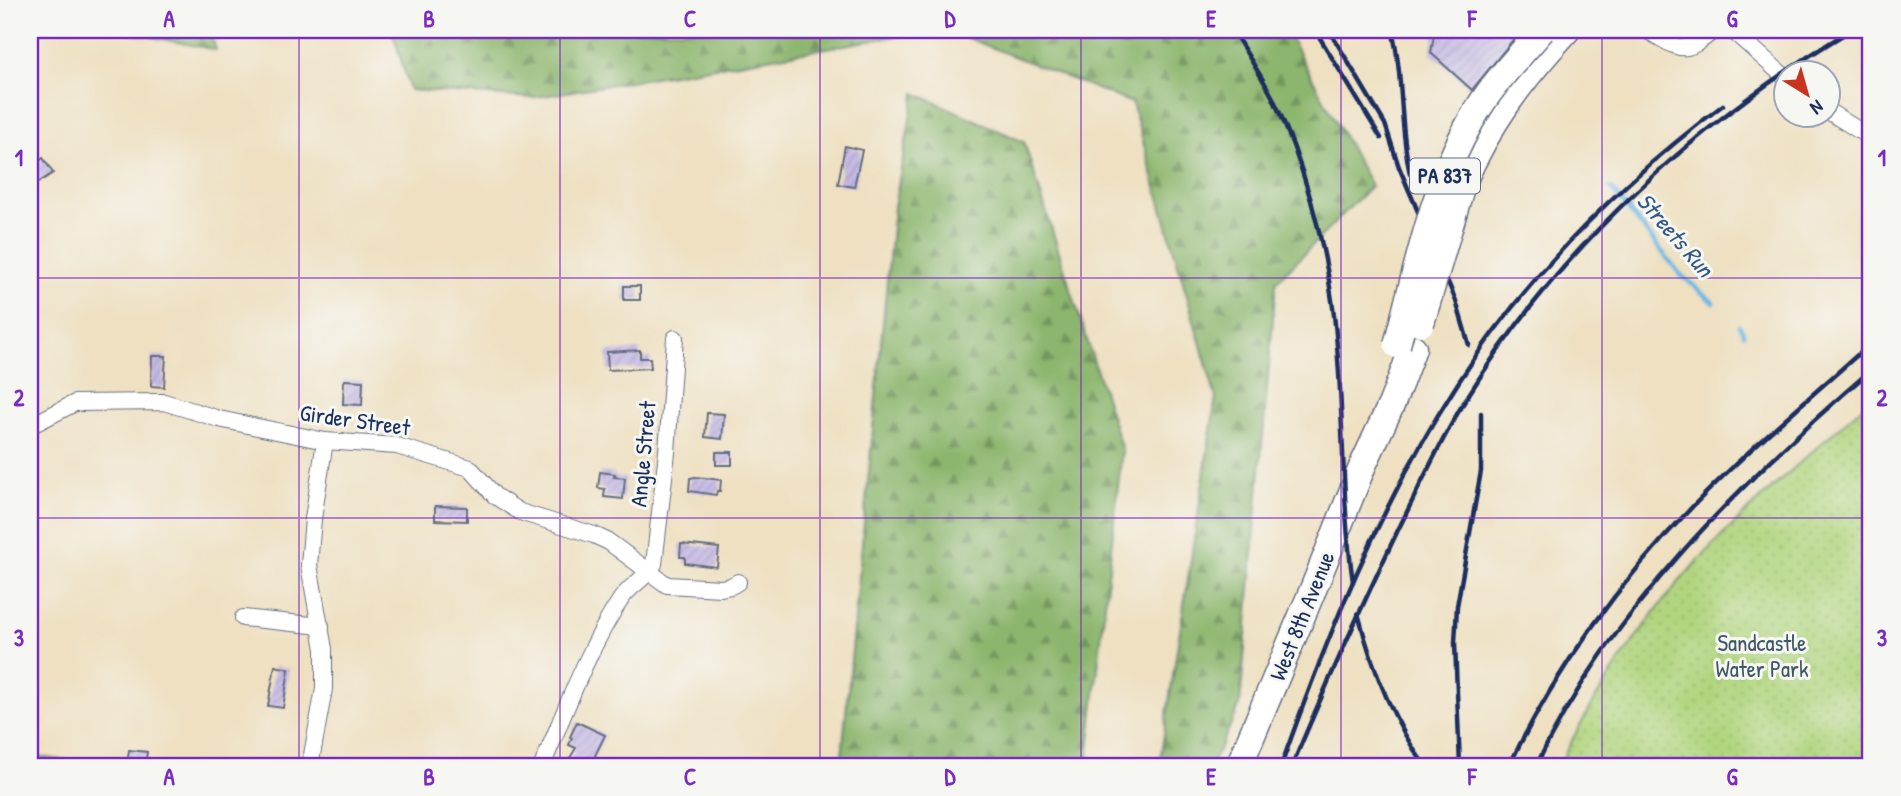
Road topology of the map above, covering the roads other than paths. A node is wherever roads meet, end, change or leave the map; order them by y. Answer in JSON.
{"nodes":[{"id":1,"x":1542,"y":30,"type":"edge"},
{"id":2,"x":1553,"y":30,"type":"edge"},
{"id":3,"x":1567,"y":30,"type":"edge"},
{"id":4,"x":1646,"y":30,"type":"edge"},
{"id":5,"x":1714,"y":30,"type":"edge"},
{"id":6,"x":1732,"y":30,"type":"edge"},
{"id":7,"x":1772,"y":66,"type":"edge"},
{"id":8,"x":1842,"y":120,"type":"edge"},
{"id":9,"x":1871,"y":138,"type":"edge"},
{"id":10,"x":1444,"y":205,"type":"dead end"},
{"id":11,"x":675,"y":338,"type":"dead end"},
{"id":12,"x":1405,"y":346,"type":"junction"},
{"id":13,"x":30,"y":426,"type":"edge"},
{"id":14,"x":325,"y":442,"type":"junction"},
{"id":15,"x":649,"y":573,"type":"junction"},
{"id":16,"x":738,"y":582,"type":"dead end"},
{"id":17,"x":243,"y":618,"type":"dead end"},
{"id":18,"x":321,"y":626,"type":"junction"},
{"id":19,"x":310,"y":766,"type":"edge"},
{"id":20,"x":542,"y":766,"type":"edge"},
{"id":21,"x":1239,"y":766,"type":"edge"}],
"edges":[{"from":1,"to":12,"type":"main road","number":"PA 837","bridge":true},
{"from":2,"to":10,"type":"street"},
{"from":3,"to":12,"type":"main road","number":"PA 837","bridge":true},
{"from":4,"to":5,"type":"street"},
{"from":6,"to":7,"type":"street"},
{"from":8,"to":9,"type":"street"},
{"from":11,"to":15,"type":"street","name":"Angle Street"},
{"from":12,"to":21,"type":"main road","name":"West 8th Avenue","number":"PA 837"},
{"from":13,"to":14,"type":"street","name":"Girder Street"},
{"from":14,"to":15,"type":"street","name":"Girder Street"},
{"from":14,"to":18,"type":"street"},
{"from":15,"to":16,"type":"street"},
{"from":15,"to":20,"type":"street"},
{"from":17,"to":18,"type":"street"},
{"from":18,"to":19,"type":"street"}]}
